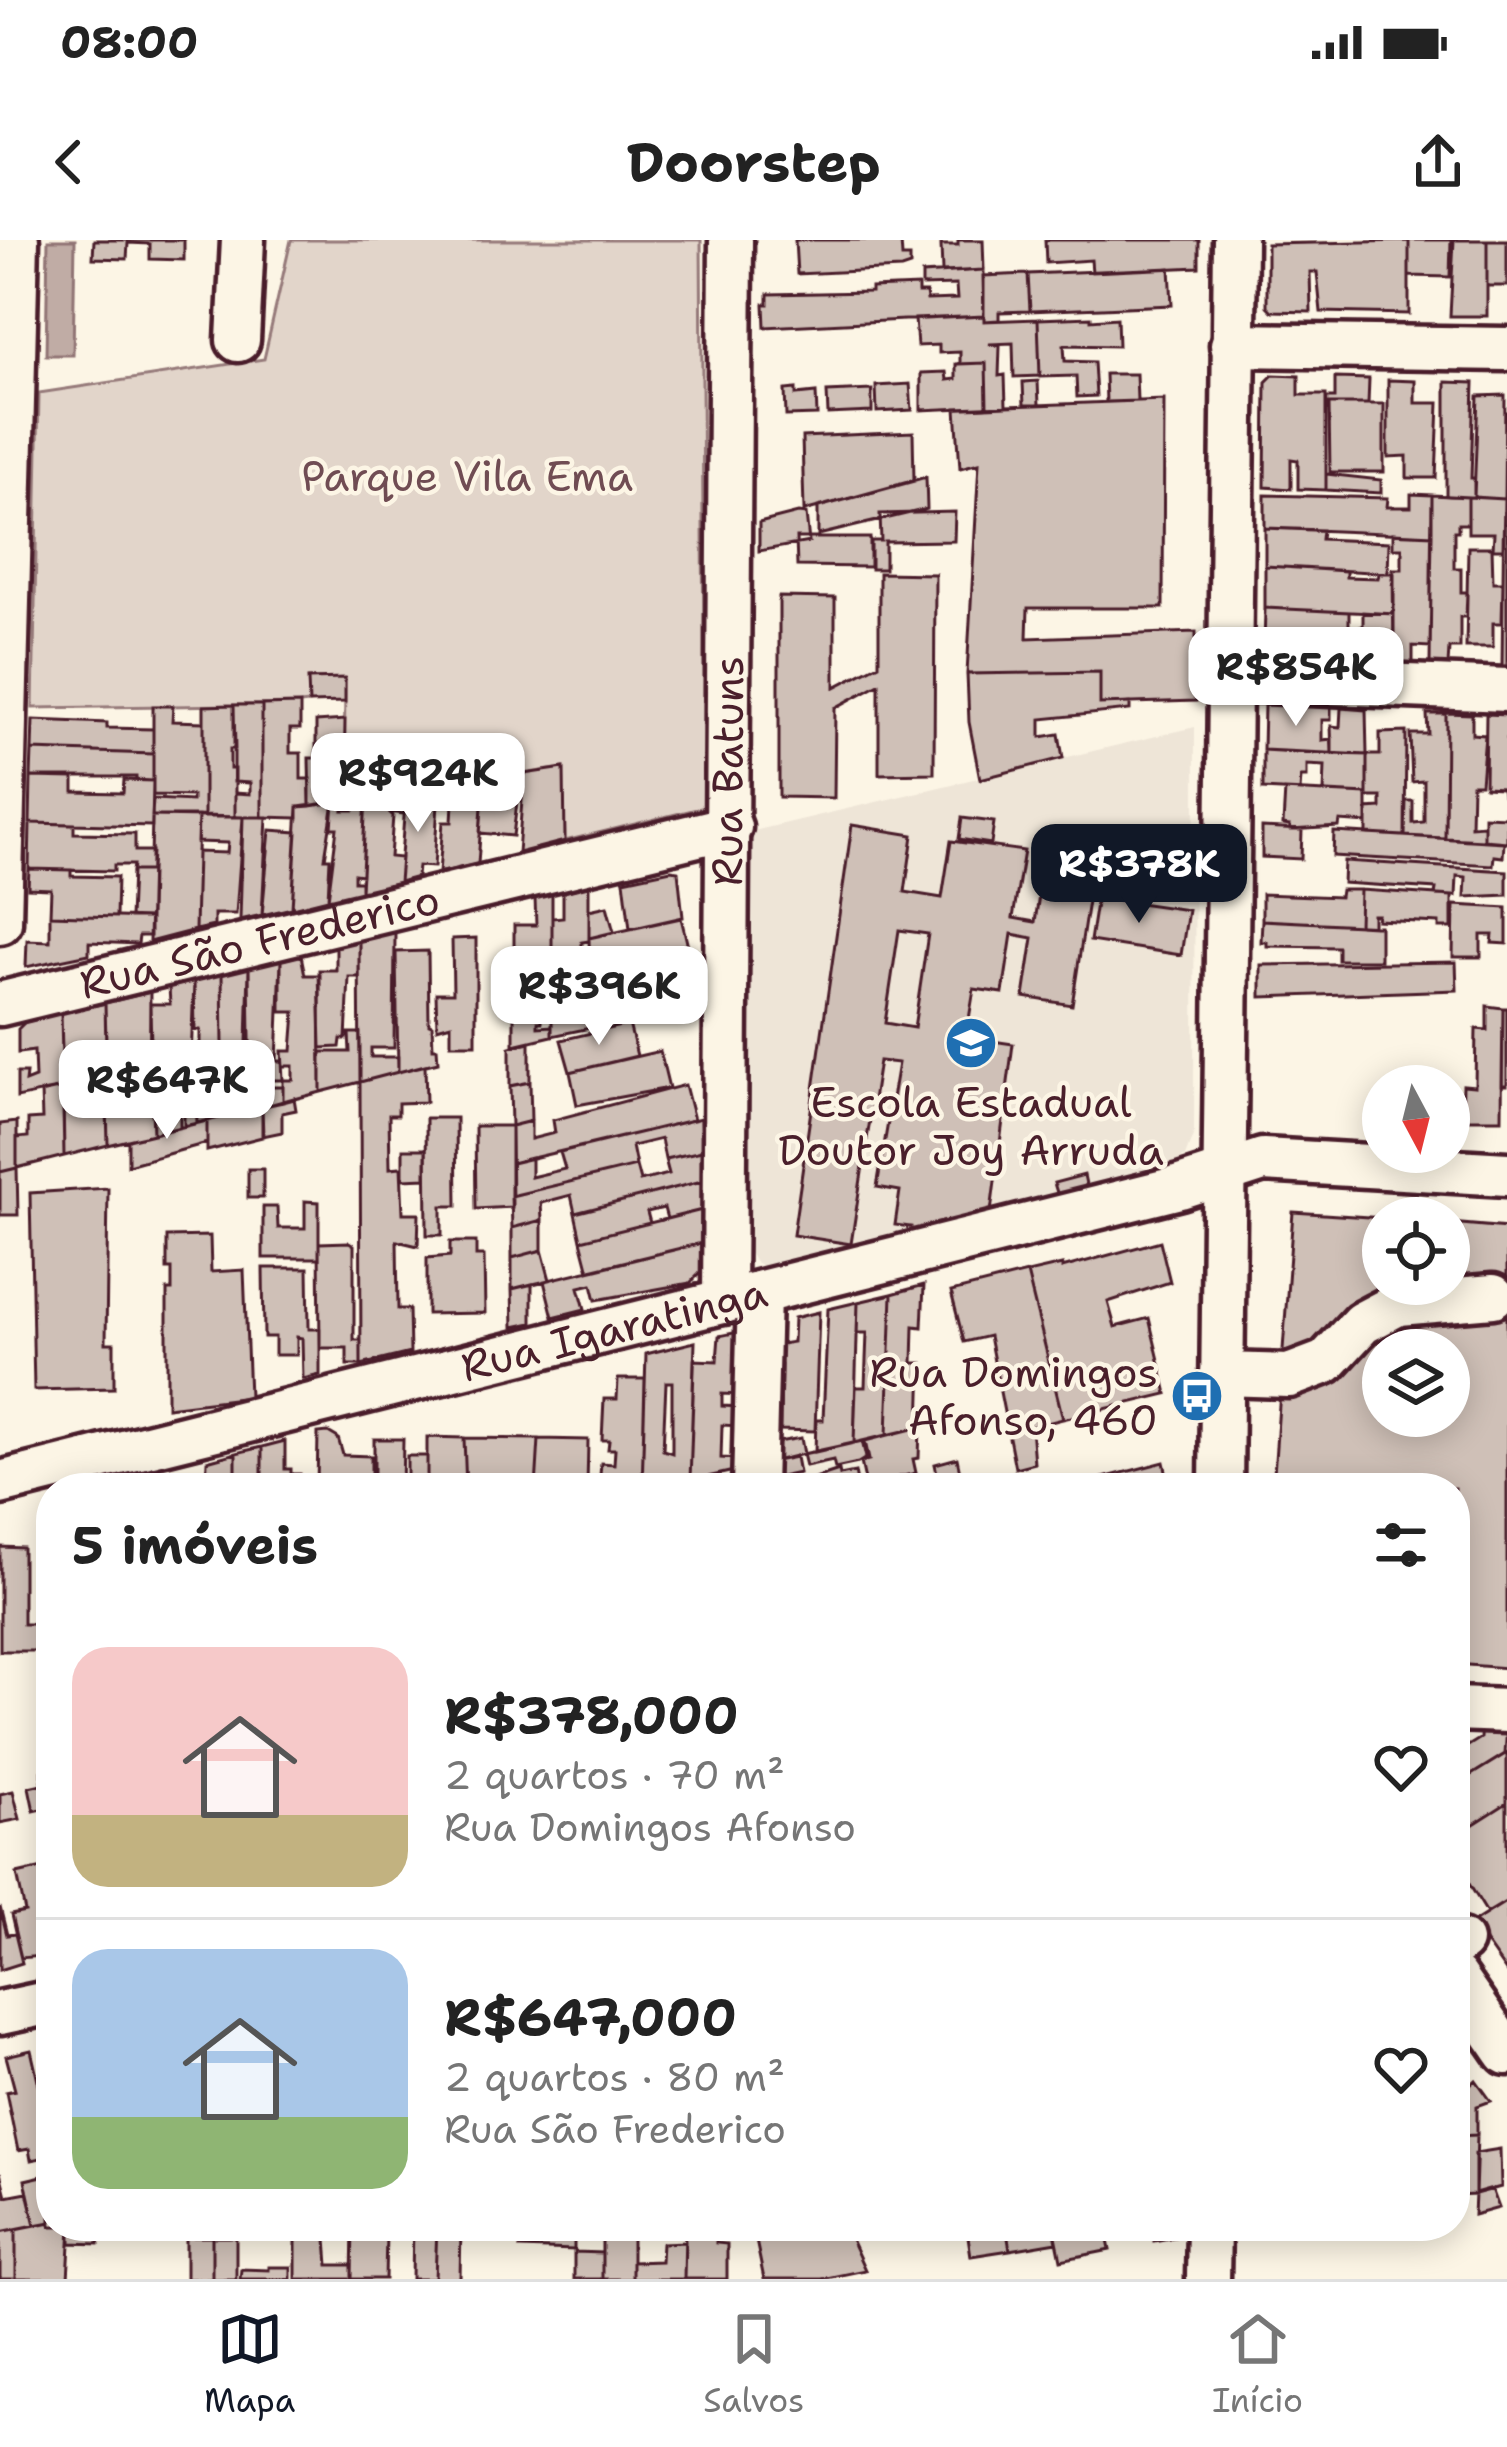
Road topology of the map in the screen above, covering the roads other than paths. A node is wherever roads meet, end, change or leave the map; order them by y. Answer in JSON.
{"nodes":[{"id":1,"x":17,"y":240,"type":"edge"},
{"id":2,"x":243,"y":240,"type":"edge"},
{"id":3,"x":731,"y":240,"type":"edge"},
{"id":4,"x":1235,"y":240,"type":"edge"},
{"id":5,"x":238,"y":340,"type":"dead end"},
{"id":6,"x":1232,"y":345,"type":"junction"},
{"id":7,"x":1507,"y":349,"type":"edge"},
{"id":8,"x":1228,"y":679,"type":"junction"},
{"id":9,"x":1507,"y":690,"type":"edge"},
{"id":10,"x":730,"y":827,"type":"junction"},
{"id":11,"x":0,"y":922,"type":"edge"},
{"id":12,"x":0,"y":1004,"type":"edge"},
{"id":13,"x":1224,"y":1170,"type":"junction"},
{"id":14,"x":1507,"y":1174,"type":"edge"},
{"id":15,"x":1493,"y":1296,"type":"dead end"},
{"id":16,"x":742,"y":1298,"type":"junction"},
{"id":17,"x":1222,"y":1374,"type":"junction"},
{"id":18,"x":40,"y":1473,"type":"edge"},
{"id":19,"x":753,"y":1473,"type":"edge"},
{"id":20,"x":1221,"y":1473,"type":"edge"},
{"id":21,"x":36,"y":1474,"type":"edge"},
{"id":22,"x":0,"y":1483,"type":"edge"},
{"id":23,"x":1470,"y":1710,"type":"edge"},
{"id":24,"x":1507,"y":1711,"type":"edge"},
{"id":25,"x":1470,"y":1981,"type":"edge"},
{"id":26,"x":36,"y":2005,"type":"edge"},
{"id":27,"x":0,"y":2013,"type":"edge"},
{"id":28,"x":1507,"y":2054,"type":"edge"},
{"id":29,"x":1209,"y":2241,"type":"edge"},
{"id":30,"x":1208,"y":2279,"type":"edge"}],
"edges":[{"from":1,"to":11,"type":"street"},
{"from":2,"to":5,"type":"street"},
{"from":3,"to":10,"type":"street","name":"Rua Batuns"},
{"from":4,"to":6,"type":"street"},
{"from":6,"to":7,"type":"street"},
{"from":6,"to":8,"type":"street"},
{"from":8,"to":9,"type":"street"},
{"from":8,"to":13,"type":"street"},
{"from":10,"to":12,"type":"street","name":"Rua São Frederico"},
{"from":10,"to":16,"type":"street","name":"Rua Batuns"},
{"from":13,"to":14,"type":"street","name":"Rua Igaratinga"},
{"from":13,"to":16,"type":"street","name":"Rua Igaratinga"},
{"from":13,"to":17,"type":"street"},
{"from":15,"to":17,"type":"street"},
{"from":16,"to":18,"type":"street","name":"Rua Igaratinga"},
{"from":16,"to":19,"type":"street","name":"Rua Batuns"},
{"from":17,"to":20,"type":"street"},
{"from":21,"to":22,"type":"street","name":"Rua Igaratinga"},
{"from":23,"to":24,"type":"street"},
{"from":25,"to":28,"type":"street"},
{"from":26,"to":27,"type":"street"},
{"from":29,"to":30,"type":"street"}]}
